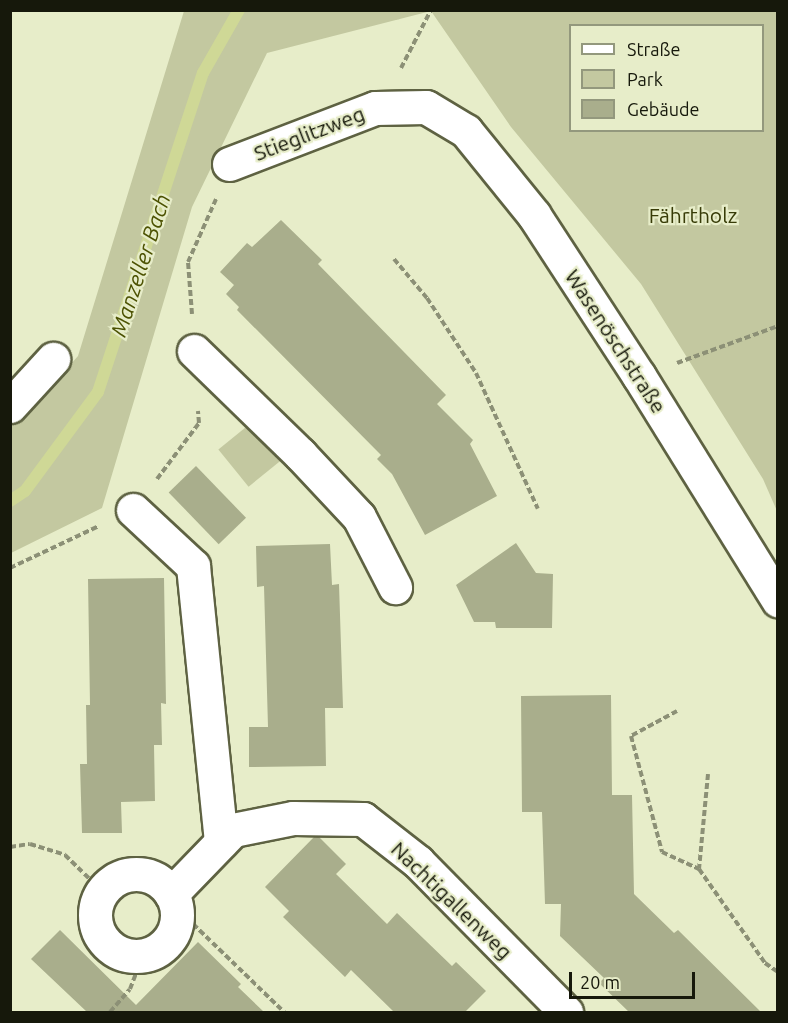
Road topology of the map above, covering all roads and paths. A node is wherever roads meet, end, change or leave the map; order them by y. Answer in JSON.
{"nodes":[{"id":1,"x":431,"y":10,"type":"edge"},
{"id":2,"x":426,"y":106,"type":"joint"},
{"id":3,"x":375,"y":108,"type":"junction"},
{"id":4,"x":229,"y":164,"type":"joint"},
{"id":5,"x":394,"y":259,"type":"dead end"},
{"id":6,"x":777,"y":326,"type":"edge"},
{"id":7,"x":194,"y":351,"type":"junction"},
{"id":8,"x":53,"y":359,"type":"dead end"},
{"id":9,"x":639,"y":376,"type":"junction"},
{"id":10,"x":10,"y":406,"type":"edge"},
{"id":11,"x":538,"y":509,"type":"dead end"},
{"id":12,"x":133,"y":510,"type":"junction"},
{"id":13,"x":10,"y":568,"type":"edge"},
{"id":14,"x":394,"y":587,"type":"dead end"},
{"id":15,"x":777,"y":600,"type":"edge"},
{"id":16,"x":677,"y":711,"type":"dead end"},
{"id":17,"x":708,"y":774,"type":"dead end"},
{"id":18,"x":221,"y":842,"type":"junction"},
{"id":19,"x":10,"y":847,"type":"edge"},
{"id":20,"x":699,"y":869,"type":"junction"},
{"id":21,"x":102,"y":891,"type":"junction"},
{"id":22,"x":174,"y":901,"type":"junction"},
{"id":23,"x":142,"y":957,"type":"junction"},
{"id":24,"x":777,"y":972,"type":"edge"},
{"id":25,"x":110,"y":1012,"type":"edge"},
{"id":26,"x":284,"y":1012,"type":"edge"},
{"id":27,"x":566,"y":1012,"type":"edge"}],
"edges":[{"from":1,"to":3,"type":"path"},
{"from":2,"to":3,"type":"street","name":"Stieglitzweg"},
{"from":2,"to":9,"type":"street","name":"Wasenöschstraße"},
{"from":3,"to":4,"type":"street","name":"Stieglitzweg"},
{"from":4,"to":7,"type":"path"},
{"from":5,"to":11,"type":"path"},
{"from":6,"to":9,"type":"path"},
{"from":7,"to":12,"type":"path"},
{"from":7,"to":14,"type":"street"},
{"from":8,"to":10,"type":"street"},
{"from":9,"to":15,"type":"street","name":"Wasenöschstraße"},
{"from":12,"to":13,"type":"path"},
{"from":12,"to":18,"type":"street"},
{"from":16,"to":20,"type":"path"},
{"from":17,"to":20,"type":"path"},
{"from":18,"to":22,"type":"street","name":"Nachtigallenweg"},
{"from":18,"to":27,"type":"street","name":"Nachtigallenweg"},
{"from":19,"to":21,"type":"path"},
{"from":20,"to":24,"type":"path"},
{"from":21,"to":22,"type":"street"},
{"from":21,"to":23,"type":"street"},
{"from":22,"to":23,"type":"street"},
{"from":22,"to":26,"type":"path"},
{"from":23,"to":25,"type":"path"}]}
